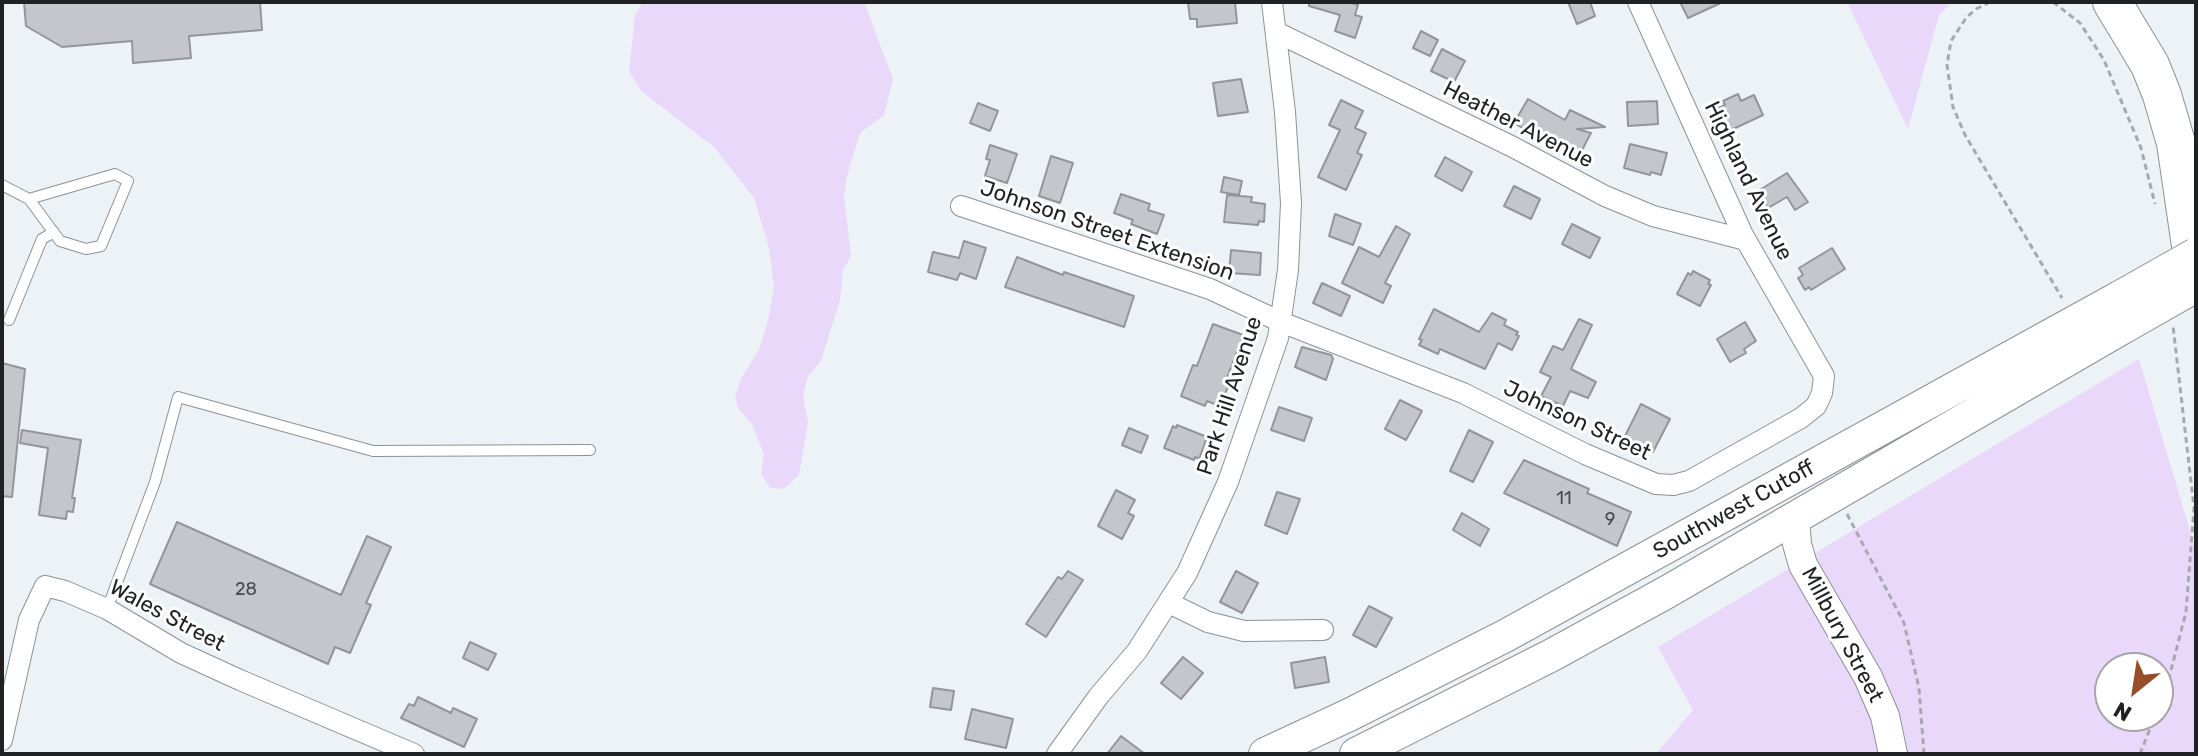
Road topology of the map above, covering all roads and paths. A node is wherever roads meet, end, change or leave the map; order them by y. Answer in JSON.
{"nodes":[{"id":1,"x":1272,"y":2,"type":"edge"},
{"id":2,"x":1638,"y":2,"type":"edge"},
{"id":3,"x":1990,"y":2,"type":"edge"},
{"id":4,"x":2053,"y":2,"type":"edge"},
{"id":5,"x":2112,"y":2,"type":"edge"},
{"id":6,"x":1276,"y":32,"type":"junction"},
{"id":7,"x":2,"y":185,"type":"edge"},
{"id":8,"x":29,"y":199,"type":"junction"},
{"id":9,"x":961,"y":206,"type":"dead end"},
{"id":10,"x":2157,"y":213,"type":"dead end"},
{"id":11,"x":54,"y":232,"type":"junction"},
{"id":12,"x":1746,"y":240,"type":"junction"},
{"id":13,"x":2196,"y":254,"type":"edge"},
{"id":14,"x":2196,"y":283,"type":"edge"},
{"id":15,"x":2121,"y":313,"type":"junction"},
{"id":16,"x":2172,"y":317,"type":"dead end"},
{"id":17,"x":9,"y":320,"type":"dead end"},
{"id":18,"x":1281,"y":322,"type":"junction"},
{"id":19,"x":2074,"y":323,"type":"junction"},
{"id":20,"x":1824,"y":376,"type":"joint"},
{"id":21,"x":590,"y":450,"type":"dead end"},
{"id":22,"x":1835,"y":493,"type":"junction"},
{"id":23,"x":1795,"y":517,"type":"junction"},
{"id":24,"x":1169,"y":603,"type":"junction"},
{"id":25,"x":107,"y":609,"type":"junction"},
{"id":26,"x":1323,"y":630,"type":"dead end"},
{"id":27,"x":2174,"y":659,"type":"edge"},
{"id":28,"x":1401,"y":689,"type":"junction"},
{"id":29,"x":1421,"y":722,"type":"junction"},
{"id":30,"x":2149,"y":732,"type":"edge"},
{"id":31,"x":2,"y":740,"type":"edge"},
{"id":32,"x":414,"y":754,"type":"edge"},
{"id":33,"x":1057,"y":754,"type":"edge"},
{"id":34,"x":1265,"y":754,"type":"edge"},
{"id":35,"x":1356,"y":754,"type":"edge"},
{"id":36,"x":1893,"y":754,"type":"edge"},
{"id":37,"x":1924,"y":754,"type":"edge"},
{"id":38,"x":2140,"y":754,"type":"edge"}],
"edges":[{"from":1,"to":6,"type":"street","name":"Park Hill Avenue"},
{"from":2,"to":12,"type":"street","name":"Highland Avenue"},
{"from":3,"to":19,"type":"path"},
{"from":4,"to":10,"type":"path"},
{"from":5,"to":14,"type":"highway"},
{"from":6,"to":12,"type":"street","name":"Heather Avenue"},
{"from":6,"to":18,"type":"street","name":"Park Hill Avenue"},
{"from":7,"to":8,"type":"lane"},
{"from":8,"to":11,"type":"lane"},
{"from":8,"to":11,"type":"lane"},
{"from":9,"to":18,"type":"street","name":"Johnson Street Extension"},
{"from":11,"to":17,"type":"lane"},
{"from":12,"to":20,"type":"street","name":"Highland Avenue"},
{"from":13,"to":15,"type":"main road","name":"Southwest Cutoff","bridge":true},
{"from":14,"to":15,"type":"main road","name":"Southwest Cutoff","bridge":true},
{"from":15,"to":19,"type":"main road","name":"Southwest Cutoff"},
{"from":15,"to":22,"type":"main road","name":"Southwest Cutoff"},
{"from":16,"to":27,"type":"path"},
{"from":18,"to":20,"type":"street","name":"Johnson Street"},
{"from":18,"to":24,"type":"street","name":"Park Hill Avenue"},
{"from":19,"to":28,"type":"main road","name":"Southwest Cutoff"},
{"from":21,"to":25,"type":"lane"},
{"from":22,"to":23,"type":"main road","name":"Southwest Cutoff"},
{"from":22,"to":37,"type":"path"},
{"from":23,"to":29,"type":"main road","name":"Southwest Cutoff"},
{"from":23,"to":36,"type":"main road","name":"Millbury Street"},
{"from":24,"to":26,"type":"street"},
{"from":24,"to":33,"type":"street","name":"Park Hill Avenue"},
{"from":25,"to":31,"type":"street","name":"Wales Street"},
{"from":25,"to":32,"type":"street","name":"Wales Street"},
{"from":28,"to":29,"type":"main road"},
{"from":28,"to":34,"type":"main road","name":"Southwest Cutoff"},
{"from":29,"to":35,"type":"main road","name":"Southwest Cutoff"},
{"from":30,"to":38,"type":"path"}]}
